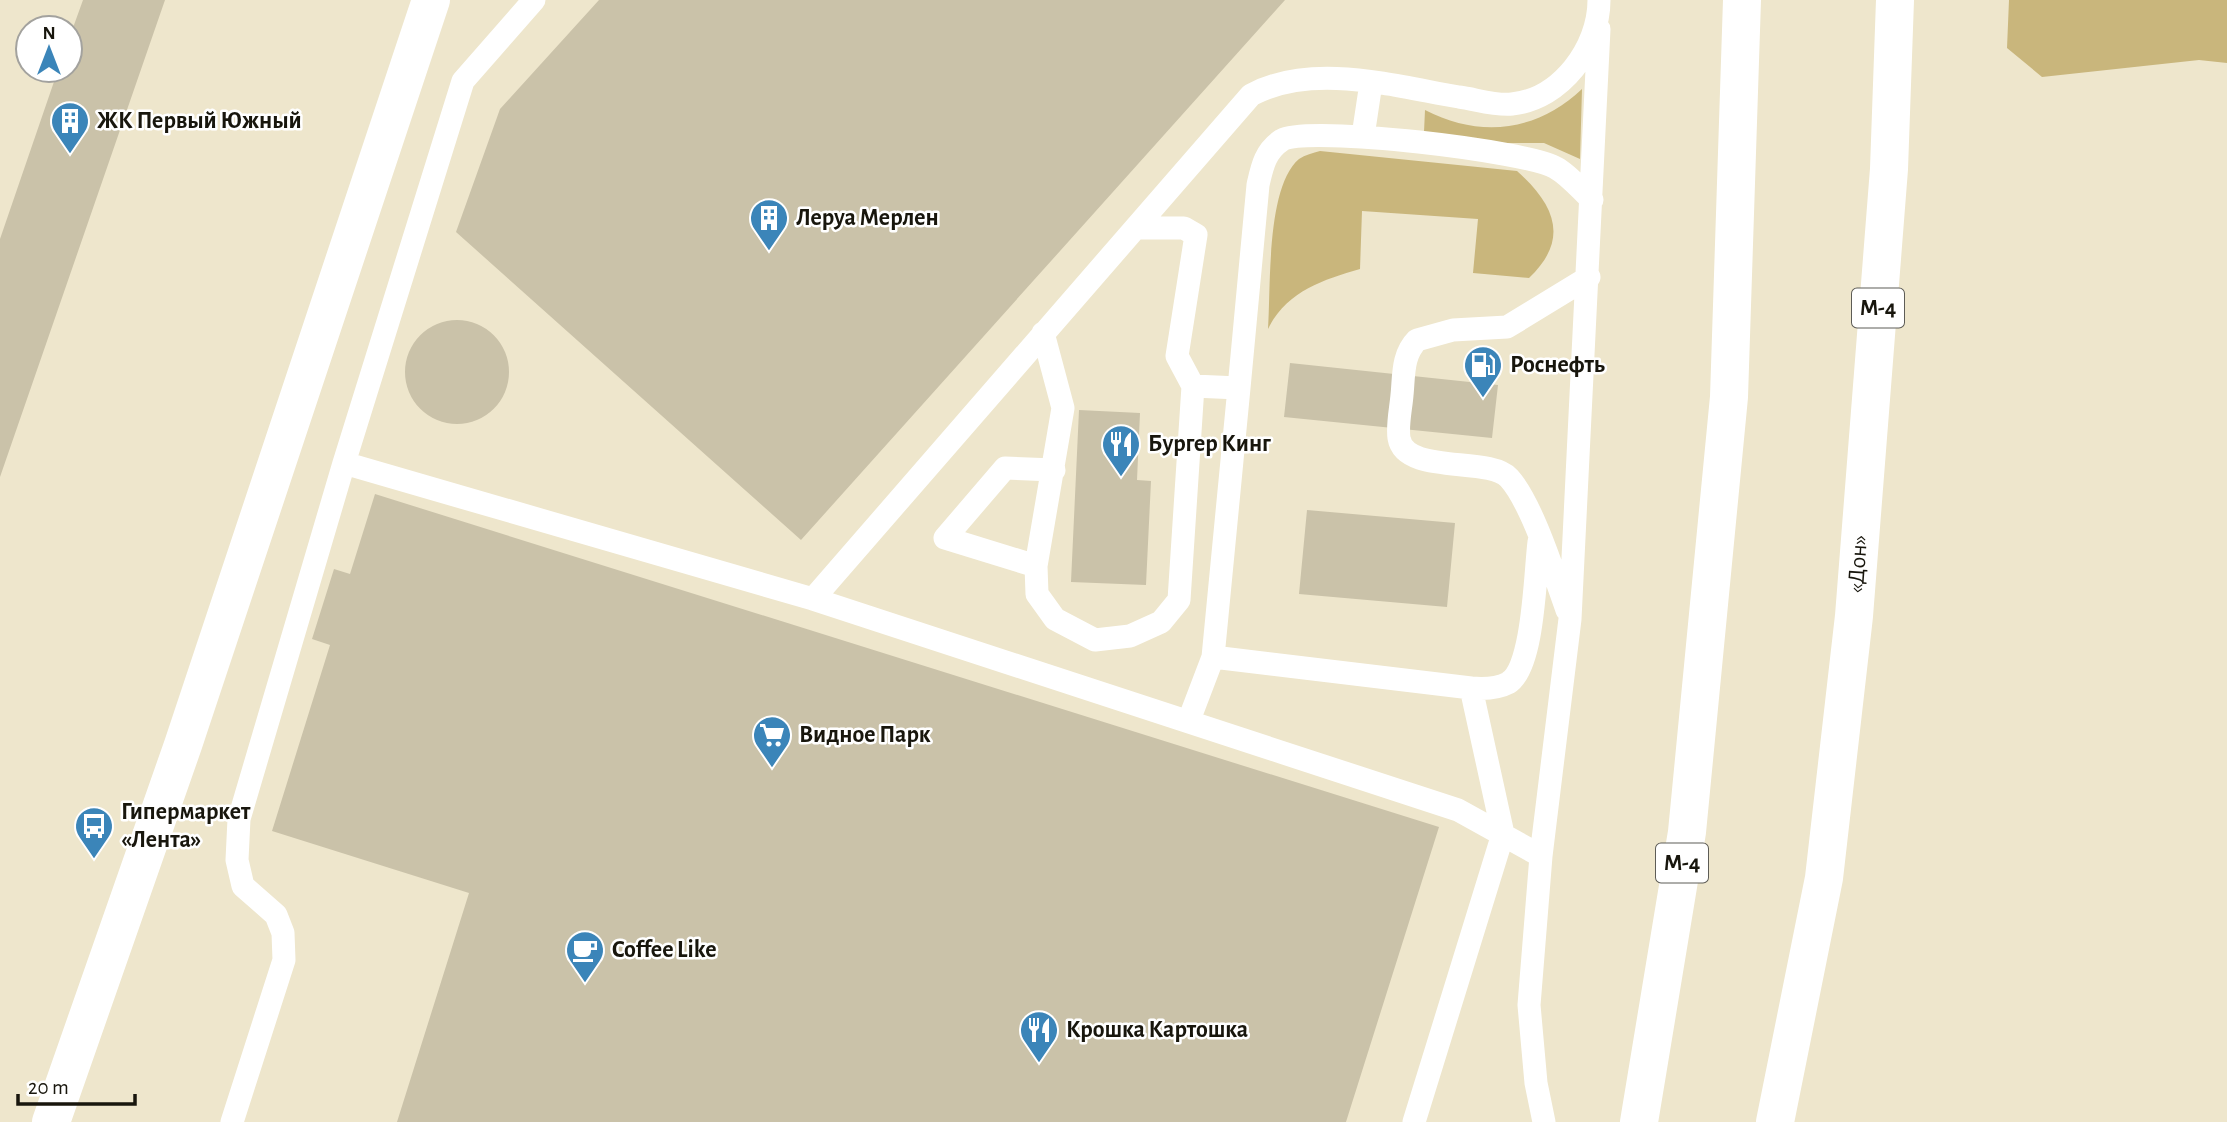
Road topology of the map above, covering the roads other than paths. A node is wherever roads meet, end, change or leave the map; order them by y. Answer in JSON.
{"nodes":[{"id":1,"x":431,"y":0,"type":"edge"},
{"id":2,"x":534,"y":0,"type":"edge"},
{"id":3,"x":1742,"y":0,"type":"edge"},
{"id":4,"x":1895,"y":0,"type":"edge"},
{"id":5,"x":1599,"y":10,"type":"edge"},
{"id":6,"x":1371,"y":83,"type":"junction"},
{"id":7,"x":1363,"y":136,"type":"junction"},
{"id":8,"x":1592,"y":200,"type":"junction"},
{"id":9,"x":1138,"y":228,"type":"junction"},
{"id":10,"x":1589,"y":277,"type":"junction"},
{"id":11,"x":1043,"y":333,"type":"junction"},
{"id":12,"x":1194,"y":386,"type":"junction"},
{"id":13,"x":1239,"y":388,"type":"junction"},
{"id":14,"x":344,"y":463,"type":"junction"},
{"id":15,"x":1054,"y":470,"type":"junction"},
{"id":16,"x":1539,"y":536,"type":"junction"},
{"id":17,"x":1035,"y":566,"type":"junction"},
{"id":18,"x":813,"y":599,"type":"junction"},
{"id":19,"x":1570,"y":619,"type":"junction"},
{"id":20,"x":1213,"y":657,"type":"junction"},
{"id":21,"x":1471,"y":688,"type":"junction"},
{"id":22,"x":1189,"y":720,"type":"junction"},
{"id":23,"x":1503,"y":834,"type":"junction"},
{"id":24,"x":1541,"y":856,"type":"junction"},
{"id":25,"x":64,"y":1085,"type":"junction"},
{"id":26,"x":51,"y":1122,"type":"edge"},
{"id":27,"x":63,"y":1122,"type":"edge"},
{"id":28,"x":232,"y":1122,"type":"edge"},
{"id":29,"x":1414,"y":1122,"type":"edge"},
{"id":30,"x":1544,"y":1122,"type":"edge"},
{"id":31,"x":1639,"y":1122,"type":"edge"},
{"id":32,"x":1775,"y":1122,"type":"edge"}],
"edges":[{"from":1,"to":25,"type":"main road"},
{"from":2,"to":14,"type":"lane"},
{"from":3,"to":31,"type":"main road","number":"М-4"},
{"from":4,"to":32,"type":"main road","name":"«Дон»","number":"М-4"},
{"from":5,"to":6,"type":"lane"},
{"from":5,"to":8,"type":"lane"},
{"from":6,"to":7,"type":"lane"},
{"from":6,"to":9,"type":"lane"},
{"from":7,"to":8,"type":"lane"},
{"from":7,"to":13,"type":"lane"},
{"from":8,"to":10,"type":"lane"},
{"from":9,"to":11,"type":"lane"},
{"from":9,"to":12,"type":"lane"},
{"from":10,"to":16,"type":"lane"},
{"from":10,"to":19,"type":"lane"},
{"from":11,"to":15,"type":"lane"},
{"from":11,"to":18,"type":"lane"},
{"from":12,"to":13,"type":"lane"},
{"from":12,"to":17,"type":"lane"},
{"from":13,"to":20,"type":"lane"},
{"from":14,"to":18,"type":"lane"},
{"from":14,"to":28,"type":"lane"},
{"from":15,"to":17,"type":"lane"},
{"from":15,"to":17,"type":"lane"},
{"from":16,"to":19,"type":"lane"},
{"from":16,"to":21,"type":"lane"},
{"from":18,"to":22,"type":"lane"},
{"from":19,"to":24,"type":"lane"},
{"from":20,"to":21,"type":"lane"},
{"from":20,"to":22,"type":"lane"},
{"from":21,"to":23,"type":"lane"},
{"from":22,"to":23,"type":"lane"},
{"from":23,"to":24,"type":"lane"},
{"from":23,"to":29,"type":"lane"},
{"from":24,"to":30,"type":"lane"},
{"from":25,"to":26,"type":"main road"},
{"from":25,"to":27,"type":"lane"}]}
